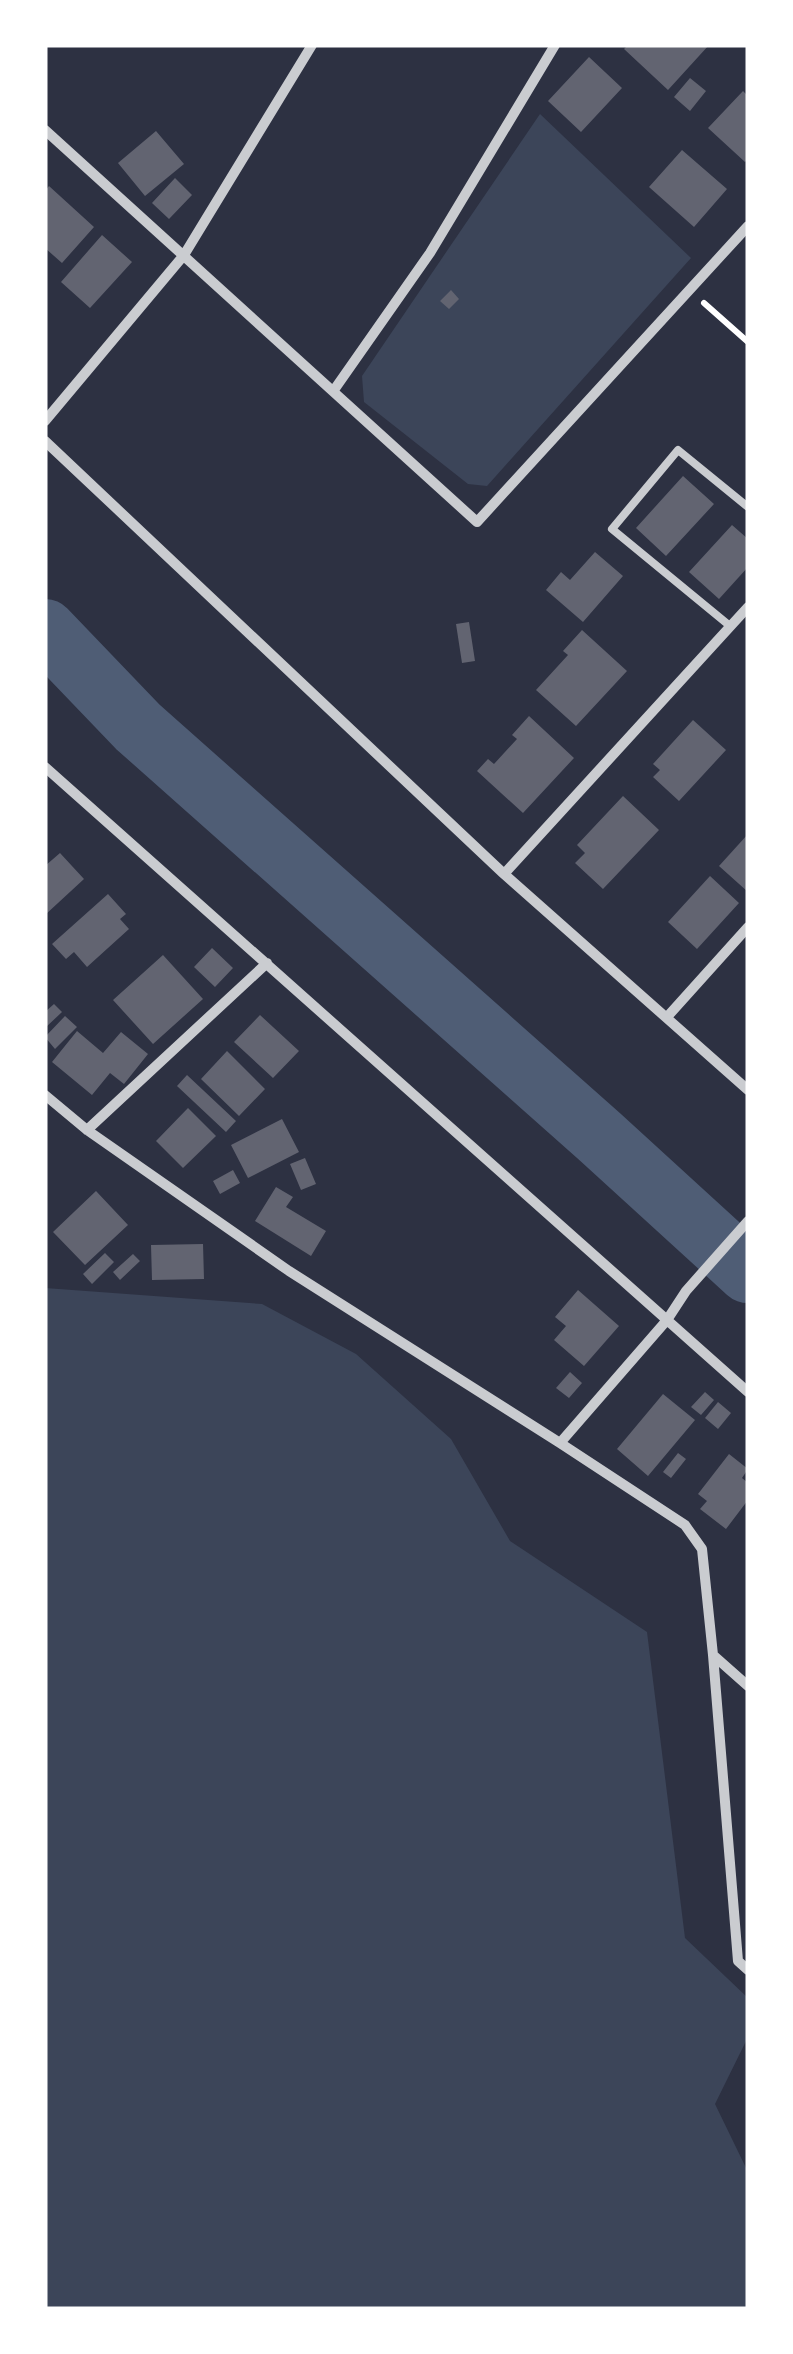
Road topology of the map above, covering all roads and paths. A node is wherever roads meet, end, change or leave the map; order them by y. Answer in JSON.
{"nodes":[{"id":1,"x":312,"y":45,"type":"edge"},
{"id":2,"x":555,"y":45,"type":"edge"},
{"id":3,"x":45,"y":130,"type":"edge"},
{"id":4,"x":748,"y":226,"type":"edge"},
{"id":5,"x":184,"y":256,"type":"junction"},
{"id":6,"x":690,"y":290,"type":"junction"},
{"id":7,"x":748,"y":342,"type":"edge"},
{"id":8,"x":334,"y":390,"type":"junction"},
{"id":9,"x":45,"y":421,"type":"edge"},
{"id":10,"x":45,"y":441,"type":"edge"},
{"id":11,"x":748,"y":507,"type":"edge"},
{"id":12,"x":748,"y":607,"type":"edge"},
{"id":13,"x":730,"y":626,"type":"junction"},
{"id":14,"x":45,"y":767,"type":"edge"},
{"id":15,"x":504,"y":874,"type":"junction"},
{"id":16,"x":748,"y":927,"type":"edge"},
{"id":17,"x":267,"y":963,"type":"junction"},
{"id":18,"x":667,"y":1017,"type":"junction"},
{"id":19,"x":748,"y":1090,"type":"edge"},
{"id":20,"x":45,"y":1096,"type":"edge"},
{"id":21,"x":87,"y":1130,"type":"junction"},
{"id":22,"x":748,"y":1221,"type":"edge"},
{"id":23,"x":666,"y":1320,"type":"junction"},
{"id":24,"x":748,"y":1392,"type":"edge"},
{"id":25,"x":560,"y":1443,"type":"junction"},
{"id":26,"x":713,"y":1654,"type":"junction"},
{"id":27,"x":748,"y":1686,"type":"edge"},
{"id":28,"x":748,"y":1970,"type":"edge"}],
"edges":[{"from":1,"to":5,"type":"street"},
{"from":2,"to":8,"type":"street"},
{"from":3,"to":5,"type":"street"},
{"from":4,"to":6,"type":"street"},
{"from":5,"to":8,"type":"street"},
{"from":5,"to":9,"type":"street"},
{"from":6,"to":7,"type":"path"},
{"from":6,"to":8,"type":"street"},
{"from":10,"to":15,"type":"street"},
{"from":11,"to":13,"type":"lane"},
{"from":12,"to":13,"type":"street"},
{"from":13,"to":15,"type":"street"},
{"from":14,"to":17,"type":"street"},
{"from":15,"to":18,"type":"street"},
{"from":16,"to":18,"type":"street"},
{"from":17,"to":21,"type":"street"},
{"from":17,"to":23,"type":"street"},
{"from":18,"to":19,"type":"street"},
{"from":20,"to":21,"type":"street"},
{"from":21,"to":25,"type":"street"},
{"from":22,"to":23,"type":"street"},
{"from":23,"to":24,"type":"street"},
{"from":23,"to":25,"type":"street"},
{"from":25,"to":26,"type":"street"},
{"from":26,"to":27,"type":"street"},
{"from":26,"to":28,"type":"street"}]}
